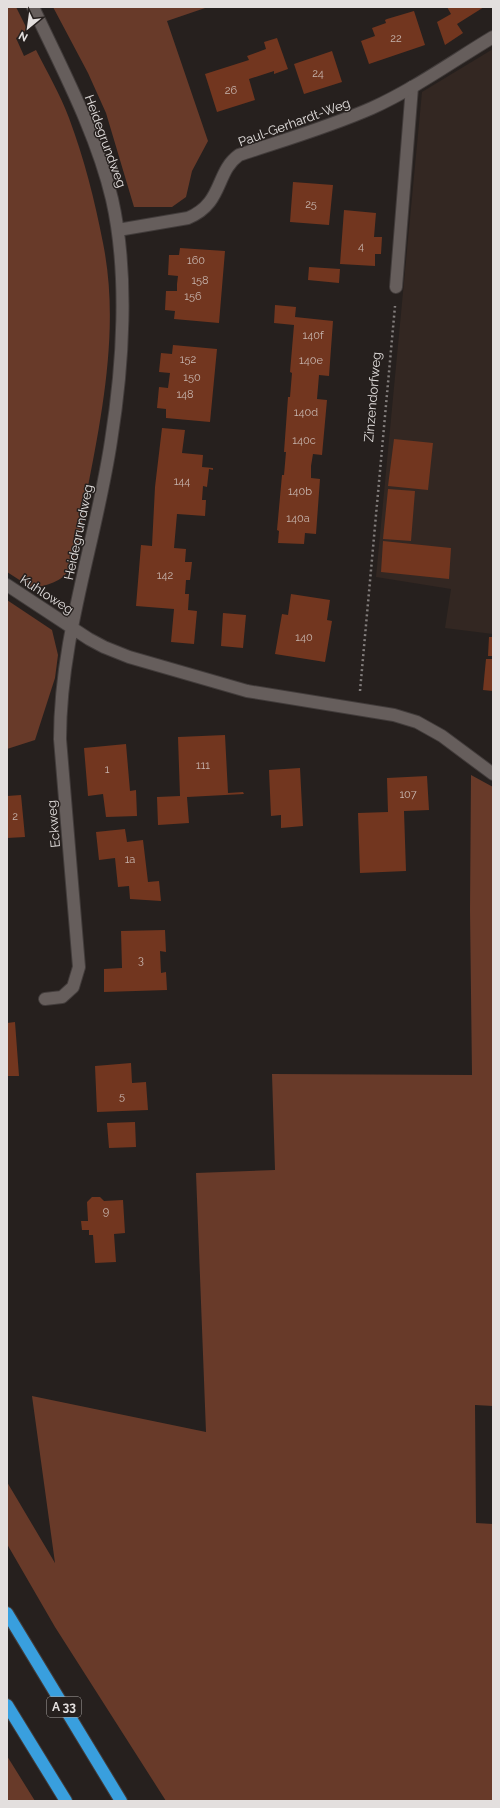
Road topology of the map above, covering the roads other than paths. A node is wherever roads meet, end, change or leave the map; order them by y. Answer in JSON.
{"nodes":[{"id":1,"x":33,"y":7,"type":"edge"},
{"id":2,"x":493,"y":37,"type":"edge"},
{"id":3,"x":412,"y":87,"type":"junction"},
{"id":4,"x":118,"y":230,"type":"junction"},
{"id":5,"x":396,"y":287,"type":"road end"},
{"id":6,"x":7,"y":586,"type":"edge"},
{"id":7,"x":72,"y":627,"type":"junction"},
{"id":8,"x":493,"y":774,"type":"edge"},
{"id":9,"x":45,"y":999,"type":"dead end"},
{"id":10,"x":7,"y":1613,"type":"edge"},
{"id":11,"x":7,"y":1705,"type":"edge"},
{"id":12,"x":66,"y":1801,"type":"edge"},
{"id":13,"x":121,"y":1801,"type":"edge"}],
"edges":[{"from":1,"to":4,"type":"street","name":"Heidegrundweg"},
{"from":2,"to":3,"type":"street","name":"Paul-Gerhardt-Weg"},
{"from":3,"to":4,"type":"street","name":"Paul-Gerhardt-Weg"},
{"from":3,"to":5,"type":"street"},
{"from":4,"to":7,"type":"street","name":"Heidegrundweg"},
{"from":6,"to":7,"type":"street","name":"Kuhloweg"},
{"from":7,"to":8,"type":"street"},
{"from":7,"to":9,"type":"street","name":"Eckweg"},
{"from":10,"to":13,"type":"highway","number":"A 33"},
{"from":11,"to":12,"type":"highway"}]}
